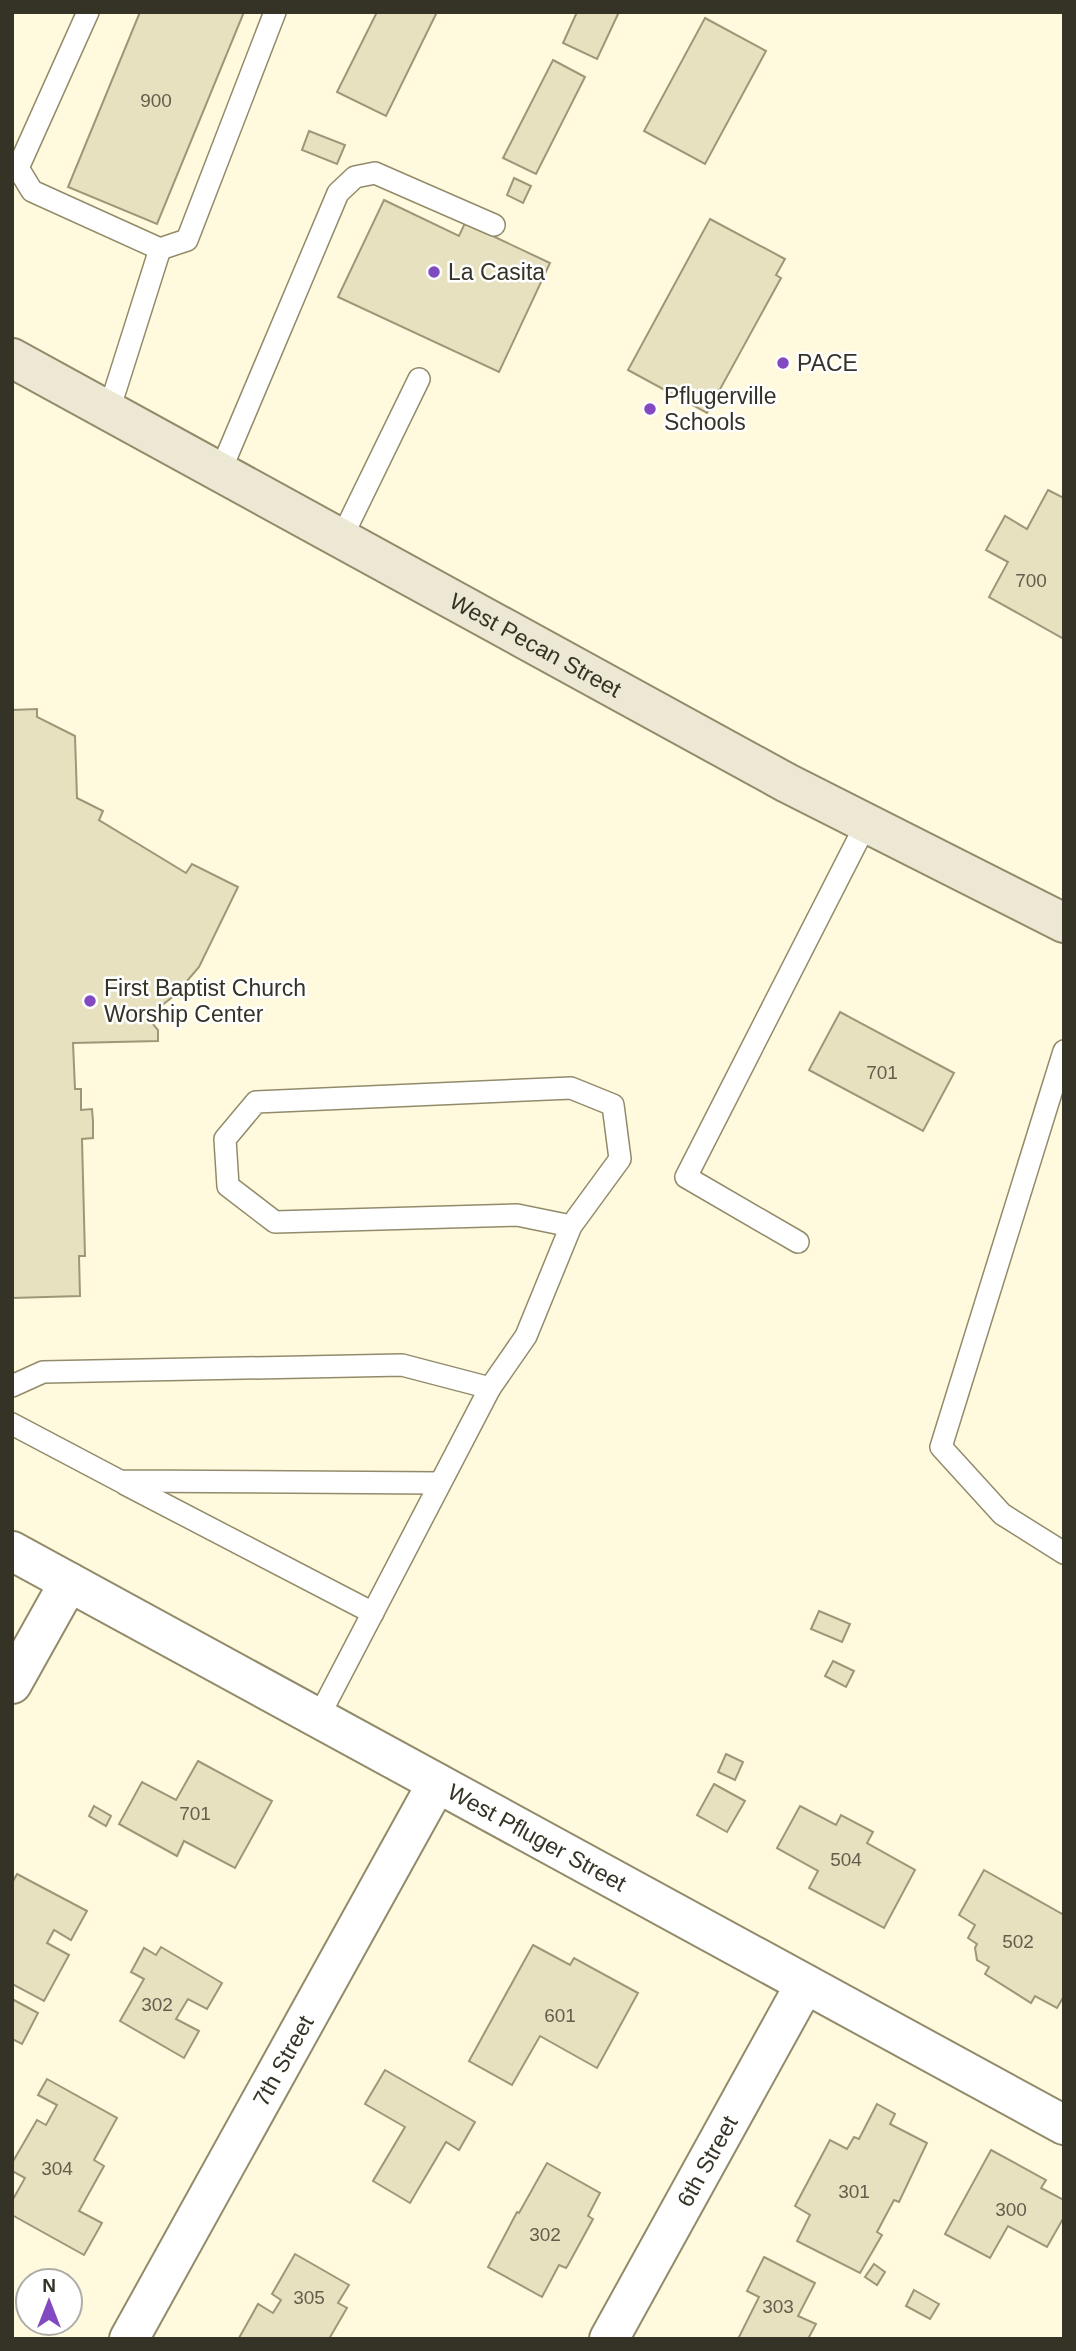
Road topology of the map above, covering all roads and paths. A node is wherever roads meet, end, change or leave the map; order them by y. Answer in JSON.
{"nodes":[{"id":1,"x":88,"y":12,"type":"edge"},
{"id":2,"x":275,"y":12,"type":"edge"},
{"id":3,"x":494,"y":225,"type":"dead end"},
{"id":4,"x":160,"y":249,"type":"junction"},
{"id":5,"x":12,"y":358,"type":"edge"},
{"id":6,"x":419,"y":379,"type":"dead end"},
{"id":7,"x":109,"y":410,"type":"junction"},
{"id":8,"x":220,"y":472,"type":"junction"},
{"id":9,"x":341,"y":538,"type":"junction"},
{"id":10,"x":866,"y":824,"type":"junction"},
{"id":11,"x":1064,"y":923,"type":"edge"},
{"id":12,"x":1064,"y":1051,"type":"edge"},
{"id":13,"x":571,"y":1226,"type":"junction"},
{"id":14,"x":798,"y":1242,"type":"dead end"},
{"id":15,"x":12,"y":1386,"type":"edge"},
{"id":16,"x":490,"y":1388,"type":"junction"},
{"id":17,"x":12,"y":1424,"type":"edge"},
{"id":18,"x":120,"y":1481,"type":"junction"},
{"id":19,"x":439,"y":1483,"type":"junction"},
{"id":20,"x":12,"y":1551,"type":"edge"},
{"id":21,"x":1064,"y":1553,"type":"edge"},
{"id":22,"x":69,"y":1582,"type":"junction"},
{"id":23,"x":373,"y":1613,"type":"junction"},
{"id":24,"x":12,"y":1684,"type":"edge"},
{"id":25,"x":318,"y":1718,"type":"junction"},
{"id":26,"x":437,"y":1783,"type":"junction"},
{"id":27,"x":805,"y":1984,"type":"junction"},
{"id":28,"x":1064,"y":2125,"type":"edge"},
{"id":29,"x":129,"y":2339,"type":"edge"},
{"id":30,"x":609,"y":2339,"type":"edge"}],
"edges":[{"from":1,"to":4,"type":"lane"},
{"from":2,"to":4,"type":"lane"},
{"from":3,"to":8,"type":"lane"},
{"from":4,"to":7,"type":"lane"},
{"from":5,"to":7,"type":"main road","name":"West Pecan Street"},
{"from":6,"to":9,"type":"lane"},
{"from":7,"to":8,"type":"main road","name":"West Pecan Street"},
{"from":8,"to":9,"type":"main road","name":"West Pecan Street"},
{"from":9,"to":10,"type":"main road","name":"West Pecan Street"},
{"from":10,"to":11,"type":"main road","name":"West Pecan Street"},
{"from":10,"to":14,"type":"lane"},
{"from":12,"to":21,"type":"lane"},
{"from":13,"to":13,"type":"lane"},
{"from":13,"to":16,"type":"lane"},
{"from":15,"to":16,"type":"lane"},
{"from":16,"to":19,"type":"lane"},
{"from":17,"to":18,"type":"lane"},
{"from":18,"to":19,"type":"lane"},
{"from":18,"to":23,"type":"lane"},
{"from":19,"to":23,"type":"lane"},
{"from":20,"to":22,"type":"street","name":"West Pfluger Street"},
{"from":22,"to":24,"type":"street"},
{"from":22,"to":25,"type":"street","name":"West Pfluger Street"},
{"from":23,"to":25,"type":"lane"},
{"from":25,"to":26,"type":"street","name":"West Pfluger Street"},
{"from":26,"to":27,"type":"street","name":"West Pfluger Street"},
{"from":26,"to":29,"type":"street","name":"7th Street"},
{"from":27,"to":28,"type":"street","name":"West Pfluger Street"},
{"from":27,"to":30,"type":"street","name":"6th Street"}]}
